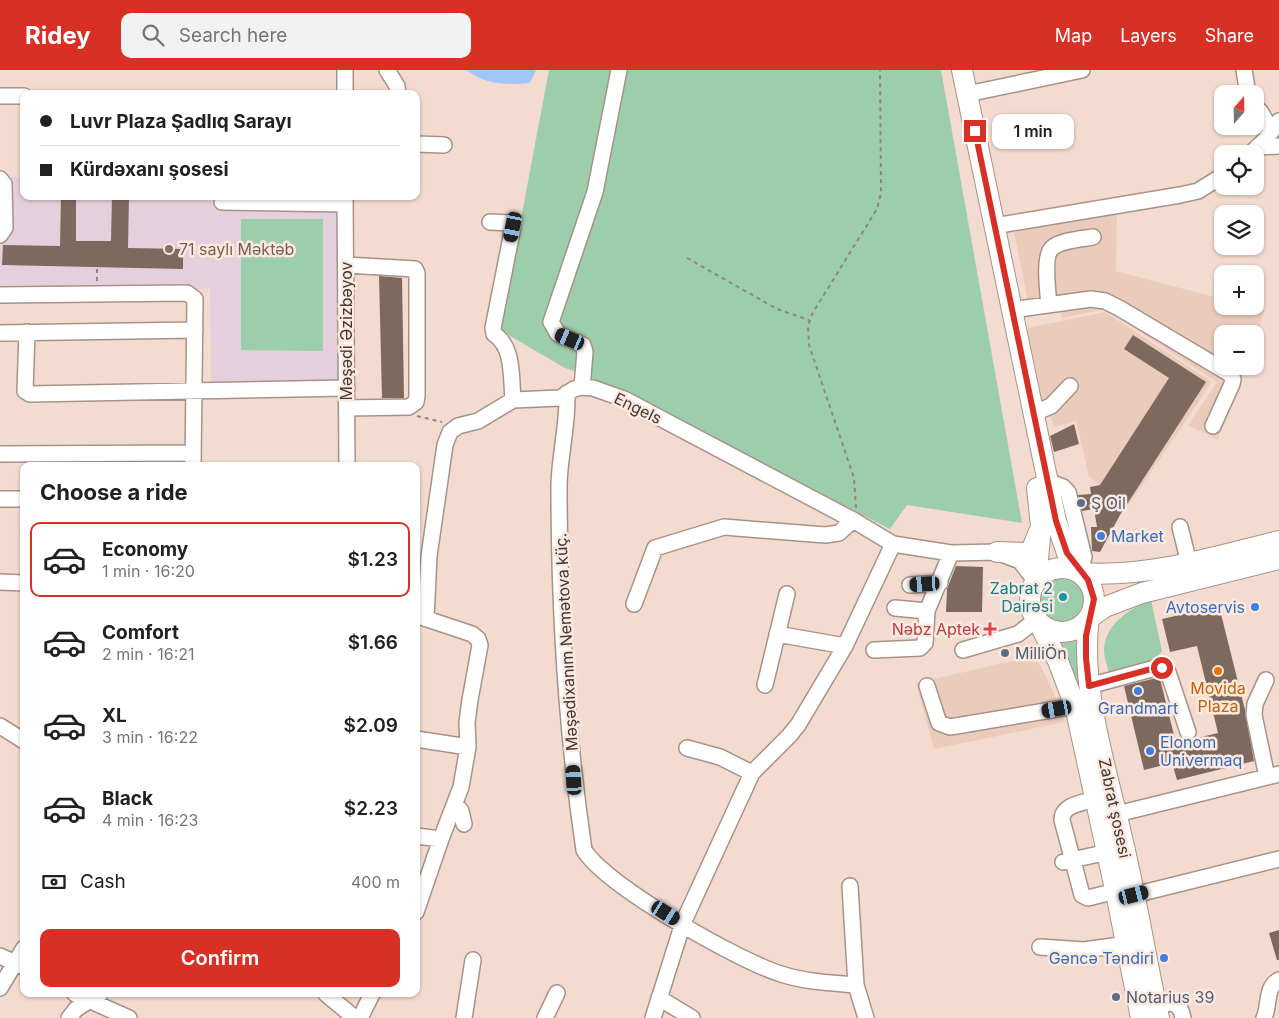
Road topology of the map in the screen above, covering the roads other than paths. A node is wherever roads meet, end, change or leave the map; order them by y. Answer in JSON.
{"nodes":[{"id":1,"x":345,"y":70,"type":"edge"},
{"id":2,"x":387,"y":70,"type":"edge"},
{"id":3,"x":619,"y":70,"type":"edge"},
{"id":4,"x":950,"y":70,"type":"edge"},
{"id":5,"x":962,"y":70,"type":"edge"},
{"id":6,"x":1082,"y":70,"type":"edge"},
{"id":7,"x":1244,"y":70,"type":"edge"},
{"id":8,"x":1246,"y":85,"type":"edge"},
{"id":9,"x":345,"y":90,"type":"edge"},
{"id":10,"x":398,"y":90,"type":"edge"},
{"id":11,"x":967,"y":94,"type":"junction"},
{"id":12,"x":0,"y":96,"type":"edge"},
{"id":13,"x":20,"y":96,"type":"edge"},
{"id":14,"x":1264,"y":115,"type":"edge"},
{"id":15,"x":1276,"y":126,"type":"edge"},
{"id":16,"x":420,"y":144,"type":"edge"},
{"id":17,"x":444,"y":145,"type":"dead end"},
{"id":18,"x":1259,"y":145,"type":"edge"},
{"id":19,"x":1279,"y":146,"type":"edge"},
{"id":20,"x":1264,"y":148,"type":"edge"},
{"id":21,"x":0,"y":179,"type":"edge"},
{"id":22,"x":1214,"y":181,"type":"edge"},
{"id":23,"x":345,"y":200,"type":"edge"},
{"id":24,"x":222,"y":202,"type":"dead end"},
{"id":25,"x":490,"y":222,"type":"dead end"},
{"id":26,"x":994,"y":226,"type":"junction"},
{"id":27,"x":0,"y":235,"type":"edge"},
{"id":28,"x":1094,"y":237,"type":"dead end"},
{"id":29,"x":346,"y":265,"type":"junction"},
{"id":30,"x":0,"y":295,"type":"edge"},
{"id":31,"x":1049,"y":305,"type":"junction"},
{"id":32,"x":1012,"y":310,"type":"junction"},
{"id":33,"x":195,"y":330,"type":"junction"},
{"id":34,"x":27,"y":332,"type":"junction"},
{"id":35,"x":0,"y":333,"type":"edge"},
{"id":36,"x":1070,"y":386,"type":"dead end"},
{"id":37,"x":582,"y":387,"type":"junction"},
{"id":38,"x":347,"y":388,"type":"junction"},
{"id":39,"x":194,"y":390,"type":"junction"},
{"id":40,"x":567,"y":393,"type":"junction"},
{"id":41,"x":513,"y":400,"type":"junction"},
{"id":42,"x":346,"y":408,"type":"junction"},
{"id":43,"x":1032,"y":414,"type":"junction"},
{"id":44,"x":1213,"y":426,"type":"dead end"},
{"id":45,"x":0,"y":454,"type":"edge"},
{"id":46,"x":193,"y":460,"type":"edge"},
{"id":47,"x":347,"y":462,"type":"edge"},
{"id":48,"x":0,"y":499,"type":"edge"},
{"id":49,"x":20,"y":499,"type":"edge"},
{"id":50,"x":853,"y":520,"type":"junction"},
{"id":51,"x":1041,"y":526,"type":"junction"},
{"id":52,"x":1180,"y":526,"type":"dead end"},
{"id":53,"x":1279,"y":541,"type":"edge"},
{"id":54,"x":893,"y":544,"type":"junction"},
{"id":55,"x":997,"y":552,"type":"junction"},
{"id":56,"x":951,"y":553,"type":"junction"},
{"id":57,"x":1279,"y":559,"type":"edge"},
{"id":58,"x":1189,"y":563,"type":"junction"},
{"id":59,"x":1080,"y":574,"type":"junction"},
{"id":60,"x":0,"y":582,"type":"edge"},
{"id":61,"x":1036,"y":582,"type":"junction"},
{"id":62,"x":20,"y":583,"type":"edge"},
{"id":63,"x":940,"y":583,"type":"junction"},
{"id":64,"x":910,"y":585,"type":"dead end"},
{"id":65,"x":787,"y":594,"type":"dead end"},
{"id":66,"x":634,"y":604,"type":"dead end"},
{"id":67,"x":895,"y":608,"type":"dead end"},
{"id":68,"x":927,"y":611,"type":"junction"},
{"id":69,"x":421,"y":617,"type":"edge"},
{"id":70,"x":1089,"y":618,"type":"junction"},
{"id":71,"x":1037,"y":619,"type":"junction"},
{"id":72,"x":778,"y":634,"type":"junction"},
{"id":73,"x":845,"y":646,"type":"junction"},
{"id":74,"x":874,"y":650,"type":"dead end"},
{"id":75,"x":963,"y":650,"type":"dead end"},
{"id":76,"x":1266,"y":680,"type":"dead end"},
{"id":77,"x":765,"y":685,"type":"dead end"},
{"id":78,"x":927,"y":686,"type":"dead end"},
{"id":79,"x":1089,"y":686,"type":"junction"},
{"id":80,"x":1075,"y":706,"type":"junction"},
{"id":81,"x":0,"y":726,"type":"edge"},
{"id":82,"x":1188,"y":732,"type":"dead end"},
{"id":83,"x":20,"y":738,"type":"edge"},
{"id":84,"x":420,"y":740,"type":"edge"},
{"id":85,"x":468,"y":747,"type":"junction"},
{"id":86,"x":687,"y":748,"type":"dead end"},
{"id":87,"x":752,"y":773,"type":"junction"},
{"id":88,"x":1273,"y":775,"type":"edge"},
{"id":89,"x":1096,"y":799,"type":"junction"},
{"id":90,"x":455,"y":804,"type":"junction"},
{"id":91,"x":1117,"y":814,"type":"junction"},
{"id":92,"x":464,"y":824,"type":"dead end"},
{"id":93,"x":420,"y":836,"type":"edge"},
{"id":94,"x":440,"y":839,"type":"junction"},
{"id":95,"x":1108,"y":852,"type":"junction"},
{"id":96,"x":1279,"y":859,"type":"edge"},
{"id":97,"x":1067,"y":861,"type":"junction"},
{"id":98,"x":850,"y":886,"type":"dead end"},
{"id":99,"x":1125,"y":893,"type":"junction"},
{"id":100,"x":420,"y":900,"type":"edge"},
{"id":101,"x":682,"y":923,"type":"junction"},
{"id":102,"x":1127,"y":944,"type":"junction"},
{"id":103,"x":1040,"y":947,"type":"dead end"},
{"id":104,"x":0,"y":956,"type":"edge"},
{"id":105,"x":473,"y":960,"type":"dead end"},
{"id":106,"x":19,"y":965,"type":"edge"},
{"id":107,"x":1279,"y":980,"type":"edge"},
{"id":108,"x":856,"y":985,"type":"junction"},
{"id":109,"x":0,"y":988,"type":"edge"},
{"id":110,"x":557,"y":993,"type":"dead end"},
{"id":111,"x":94,"y":997,"type":"edge"},
{"id":112,"x":330,"y":997,"type":"edge"},
{"id":113,"x":370,"y":997,"type":"edge"},
{"id":114,"x":659,"y":998,"type":"junction"},
{"id":115,"x":1157,"y":1011,"type":"edge"},
{"id":116,"x":68,"y":1018,"type":"edge"},
{"id":117,"x":129,"y":1018,"type":"edge"},
{"id":118,"x":355,"y":1018,"type":"edge"},
{"id":119,"x":360,"y":1018,"type":"edge"},
{"id":120,"x":464,"y":1018,"type":"edge"},
{"id":121,"x":545,"y":1018,"type":"edge"},
{"id":122,"x":653,"y":1018,"type":"edge"},
{"id":123,"x":692,"y":1018,"type":"edge"},
{"id":124,"x":866,"y":1018,"type":"edge"},
{"id":125,"x":1141,"y":1018,"type":"edge"},
{"id":126,"x":1183,"y":1018,"type":"edge"},
{"id":127,"x":1264,"y":1018,"type":"edge"}],
"edges":[{"from":1,"to":9,"type":"street"},
{"from":2,"to":10,"type":"street"},
{"from":3,"to":37,"type":"street"},
{"from":4,"to":51,"type":"main road"},
{"from":5,"to":11,"type":"main road"},
{"from":6,"to":11,"type":"street"},
{"from":7,"to":8,"type":"street"},
{"from":11,"to":26,"type":"main road"},
{"from":12,"to":13,"type":"street"},
{"from":14,"to":15,"type":"street"},
{"from":15,"to":18,"type":"street"},
{"from":16,"to":17,"type":"street"},
{"from":19,"to":20,"type":"street"},
{"from":21,"to":27,"type":"street"},
{"from":22,"to":26,"type":"street"},
{"from":23,"to":24,"type":"street"},
{"from":23,"to":29,"type":"street","name":"Məşədi Əzizbəyov"},
{"from":25,"to":41,"type":"street"},
{"from":26,"to":32,"type":"main road"},
{"from":28,"to":31,"type":"street"},
{"from":29,"to":38,"type":"street","name":"Məşədi Əzizbəyov"},
{"from":29,"to":42,"type":"street"},
{"from":30,"to":33,"type":"street"},
{"from":31,"to":32,"type":"street"},
{"from":31,"to":44,"type":"street"},
{"from":32,"to":43,"type":"main road"},
{"from":33,"to":34,"type":"street"},
{"from":33,"to":39,"type":"street"},
{"from":34,"to":35,"type":"street"},
{"from":34,"to":39,"type":"street"},
{"from":36,"to":43,"type":"street"},
{"from":37,"to":40,"type":"street"},
{"from":37,"to":50,"type":"street","name":"Engels"},
{"from":38,"to":39,"type":"street"},
{"from":38,"to":42,"type":"street","name":"Məşədi Əzizbəyov"},
{"from":39,"to":46,"type":"street"},
{"from":40,"to":41,"type":"street"},
{"from":40,"to":101,"type":"street","name":"Məşədixanım Nemətova küç."},
{"from":41,"to":69,"type":"street"},
{"from":42,"to":47,"type":"street","name":"Məşədi Əzizbəyov"},
{"from":43,"to":59,"type":"main road"},
{"from":45,"to":46,"type":"street"},
{"from":48,"to":49,"type":"street"},
{"from":50,"to":54,"type":"street","name":"Engels"},
{"from":50,"to":66,"type":"street"},
{"from":51,"to":55,"type":"main road"},
{"from":51,"to":61,"type":"main road"},
{"from":52,"to":58,"type":"street"},
{"from":53,"to":58,"type":"main road"},
{"from":54,"to":56,"type":"street","name":"Engels"},
{"from":54,"to":73,"type":"street"},
{"from":55,"to":56,"type":"street","name":"Engels"},
{"from":55,"to":61,"type":"street"},
{"from":56,"to":63,"type":"street"},
{"from":57,"to":70,"type":"main road"},
{"from":58,"to":59,"type":"main road"},
{"from":59,"to":61,"type":"main road"},
{"from":59,"to":70,"type":"main road"},
{"from":60,"to":62,"type":"street"},
{"from":61,"to":71,"type":"main road"},
{"from":63,"to":64,"type":"street"},
{"from":63,"to":68,"type":"street"},
{"from":65,"to":72,"type":"street"},
{"from":67,"to":68,"type":"street"},
{"from":68,"to":74,"type":"street"},
{"from":69,"to":85,"type":"street"},
{"from":70,"to":71,"type":"main road"},
{"from":70,"to":79,"type":"main road","name":"Zabrat şosesi"},
{"from":71,"to":75,"type":"street"},
{"from":71,"to":80,"type":"main road","name":"Zabrat şosesi"},
{"from":72,"to":73,"type":"street"},
{"from":72,"to":77,"type":"street"},
{"from":73,"to":87,"type":"street"},
{"from":76,"to":88,"type":"street"},
{"from":78,"to":80,"type":"street"},
{"from":79,"to":82,"type":"street"},
{"from":79,"to":91,"type":"main road","name":"Zabrat şosesi"},
{"from":80,"to":89,"type":"main road","name":"Zabrat şosesi"},
{"from":81,"to":83,"type":"street"},
{"from":84,"to":85,"type":"street"},
{"from":85,"to":90,"type":"street"},
{"from":86,"to":87,"type":"street"},
{"from":87,"to":101,"type":"street"},
{"from":88,"to":91,"type":"street"},
{"from":89,"to":95,"type":"main road","name":"Zabrat şosesi"},
{"from":89,"to":97,"type":"street"},
{"from":90,"to":92,"type":"street"},
{"from":90,"to":94,"type":"street"},
{"from":91,"to":99,"type":"main road","name":"Zabrat şosesi"},
{"from":93,"to":94,"type":"street"},
{"from":94,"to":100,"type":"street"},
{"from":95,"to":97,"type":"street"},
{"from":95,"to":99,"type":"main road","name":"Zabrat şosesi"},
{"from":96,"to":99,"type":"street"},
{"from":97,"to":99,"type":"street"},
{"from":98,"to":108,"type":"street"},
{"from":99,"to":102,"type":"main road","name":"Zabrat şosesi"},
{"from":99,"to":115,"type":"main road","name":"Zabrat şosesi"},
{"from":101,"to":108,"type":"street","name":"Məşədixanım Nemətova küç."},
{"from":101,"to":114,"type":"street"},
{"from":102,"to":103,"type":"street"},
{"from":102,"to":125,"type":"main road","name":"Zabrat şosesi"},
{"from":104,"to":106,"type":"street"},
{"from":105,"to":120,"type":"street"},
{"from":106,"to":109,"type":"street"},
{"from":107,"to":127,"type":"street"},
{"from":108,"to":124,"type":"street"},
{"from":110,"to":121,"type":"street"},
{"from":111,"to":116,"type":"street"},
{"from":111,"to":117,"type":"street"},
{"from":112,"to":118,"type":"street"},
{"from":113,"to":119,"type":"street"},
{"from":114,"to":122,"type":"street"},
{"from":114,"to":123,"type":"street"},
{"from":115,"to":126,"type":"street"}]}
